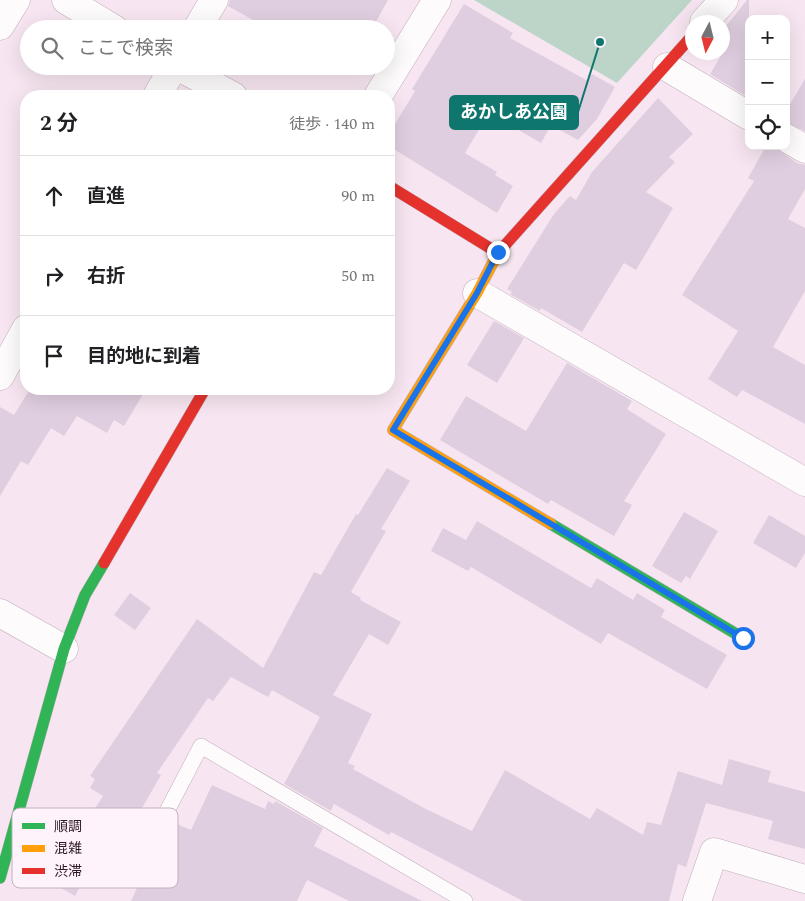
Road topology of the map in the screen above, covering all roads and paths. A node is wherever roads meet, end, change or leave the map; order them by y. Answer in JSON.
{"nodes":[{"id":1,"x":16,"y":0,"type":"edge"},
{"id":2,"x":66,"y":0,"type":"edge"},
{"id":3,"x":214,"y":0,"type":"edge"},
{"id":4,"x":437,"y":0,"type":"edge"},
{"id":5,"x":724,"y":0,"type":"edge"},
{"id":6,"x":710,"y":15,"type":"edge"},
{"id":7,"x":99,"y":20,"type":"edge"},
{"id":8,"x":202,"y":20,"type":"edge"},
{"id":9,"x":0,"y":26,"type":"edge"},
{"id":10,"x":685,"y":44,"type":"edge"},
{"id":11,"x":666,"y":66,"type":"junction"},
{"id":12,"x":395,"y":68,"type":"edge"},
{"id":13,"x":170,"y":75,"type":"edge"},
{"id":14,"x":193,"y":75,"type":"edge"},
{"id":15,"x":391,"y":75,"type":"edge"},
{"id":16,"x":161,"y":90,"type":"edge"},
{"id":17,"x":222,"y":90,"type":"edge"},
{"id":18,"x":382,"y":90,"type":"edge"},
{"id":19,"x":745,"y":114,"type":"edge"},
{"id":20,"x":790,"y":140,"type":"edge"},
{"id":21,"x":805,"y":149,"type":"edge"},
{"id":22,"x":395,"y":190,"type":"edge"},
{"id":23,"x":498,"y":252,"type":"junction"},
{"id":24,"x":477,"y":293,"type":"junction"},
{"id":25,"x":20,"y":340,"type":"edge"},
{"id":26,"x":0,"y":376,"type":"edge"},
{"id":27,"x":202,"y":395,"type":"edge"},
{"id":28,"x":805,"y":482,"type":"edge"},
{"id":29,"x":0,"y":613,"type":"edge"},
{"id":30,"x":743,"y":638,"type":"dead end"},
{"id":31,"x":64,"y":649,"type":"junction"},
{"id":32,"x":18,"y":808,"type":"edge"},
{"id":33,"x":169,"y":808,"type":"edge"},
{"id":34,"x":12,"y":828,"type":"edge"},
{"id":35,"x":2,"y":862,"type":"edge"},
{"id":36,"x":0,"y":878,"type":"edge"},
{"id":37,"x":805,"y":879,"type":"edge"},
{"id":38,"x":465,"y":901,"type":"edge"},
{"id":39,"x":697,"y":901,"type":"edge"}],
"edges":[{"from":1,"to":9,"type":"street"},
{"from":2,"to":7,"type":"street"},
{"from":3,"to":8,"type":"street"},
{"from":4,"to":12,"type":"street"},
{"from":5,"to":6,"type":"street"},
{"from":10,"to":11,"type":"street"},
{"from":11,"to":19,"type":"street"},
{"from":11,"to":23,"type":"street"},
{"from":13,"to":16,"type":"street"},
{"from":14,"to":17,"type":"street"},
{"from":15,"to":18,"type":"street"},
{"from":20,"to":21,"type":"street"},
{"from":22,"to":23,"type":"street"},
{"from":23,"to":24,"type":"street"},
{"from":24,"to":28,"type":"street"},
{"from":24,"to":30,"type":"street"},
{"from":25,"to":26,"type":"street"},
{"from":27,"to":31,"type":"street"},
{"from":29,"to":31,"type":"street"},
{"from":31,"to":32,"type":"street"},
{"from":33,"to":38,"type":"lane"},
{"from":34,"to":35,"type":"street"},
{"from":35,"to":36,"type":"street"},
{"from":37,"to":39,"type":"street"}]}
